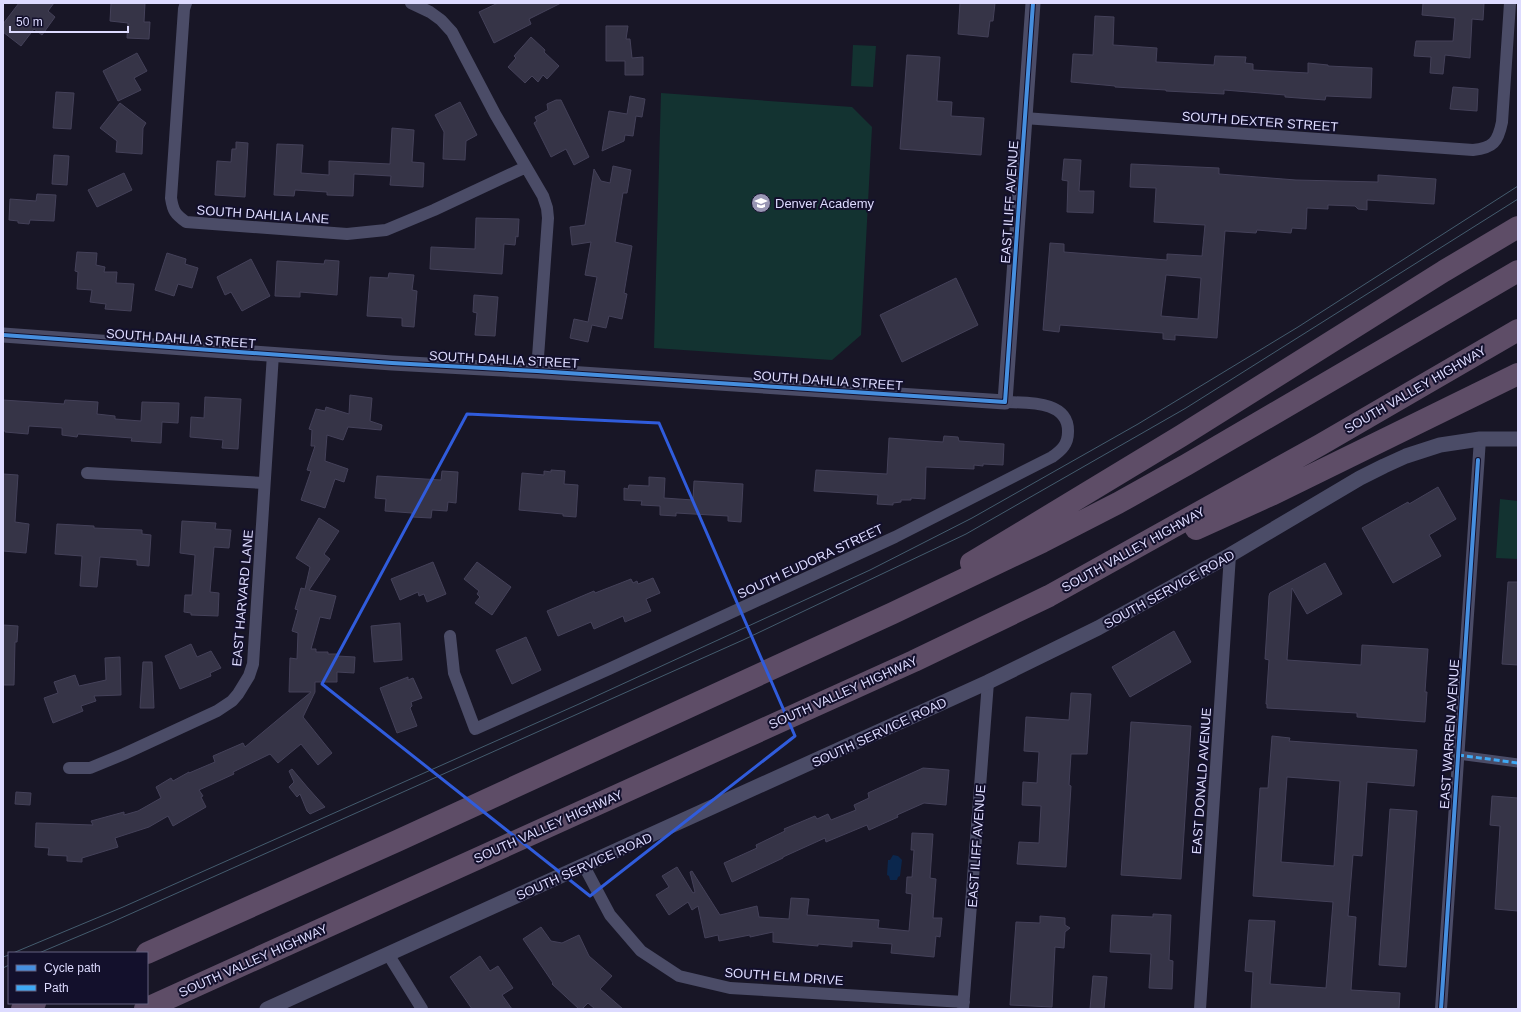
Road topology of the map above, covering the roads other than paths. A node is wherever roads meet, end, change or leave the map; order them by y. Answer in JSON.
{"nodes":[{"id":1,"x":186,"y":3,"type":"edge"},
{"id":2,"x":411,"y":3,"type":"edge"},
{"id":3,"x":1033,"y":3,"type":"edge"},
{"id":4,"x":1510,"y":3,"type":"edge"},
{"id":5,"x":1024,"y":118,"type":"junction"},
{"id":6,"x":526,"y":167,"type":"junction"},
{"id":7,"x":1518,"y":227,"type":"edge"},
{"id":8,"x":1518,"y":271,"type":"edge"},
{"id":9,"x":1518,"y":330,"type":"edge"},
{"id":10,"x":3,"y":335,"type":"edge"},
{"id":11,"x":273,"y":354,"type":"junction"},
{"id":12,"x":537,"y":371,"type":"junction"},
{"id":13,"x":1518,"y":374,"type":"edge"},
{"id":14,"x":1005,"y":402,"type":"junction"},
{"id":15,"x":1480,"y":439,"type":"junction"},
{"id":16,"x":1518,"y":439,"type":"edge"},
{"id":17,"x":87,"y":473,"type":"dead end"},
{"id":18,"x":264,"y":483,"type":"junction"},
{"id":19,"x":1230,"y":556,"type":"junction"},
{"id":20,"x":1049,"y":596,"type":"junction"},
{"id":21,"x":893,"y":613,"type":"junction"},
{"id":22,"x":450,"y":636,"type":"dead end"},
{"id":23,"x":988,"y":682,"type":"junction"},
{"id":24,"x":1458,"y":756,"type":"junction"},
{"id":25,"x":1518,"y":763,"type":"edge"},
{"id":26,"x":69,"y":768,"type":"dead end"},
{"id":27,"x":584,"y":866,"type":"junction"},
{"id":28,"x":148,"y":953,"type":"edge"},
{"id":29,"x":388,"y":954,"type":"junction"},
{"id":30,"x":33,"y":1004,"type":"edge"},
{"id":31,"x":964,"y":1006,"type":"edge"},
{"id":32,"x":22,"y":1009,"type":"edge"},
{"id":33,"x":145,"y":1009,"type":"edge"},
{"id":34,"x":267,"y":1009,"type":"edge"},
{"id":35,"x":422,"y":1009,"type":"edge"},
{"id":36,"x":1200,"y":1009,"type":"edge"},
{"id":37,"x":1441,"y":1009,"type":"edge"}],
"edges":[{"from":1,"to":6,"type":"street","name":"SOUTH DAHLIA LANE"},
{"from":2,"to":6,"type":"street"},
{"from":3,"to":5,"type":"street","name":"EAST ILIFF AVENUE"},
{"from":4,"to":5,"type":"street","name":"SOUTH DEXTER STREET"},
{"from":5,"to":14,"type":"street","name":"EAST ILIFF AVENUE"},
{"from":6,"to":12,"type":"street"},
{"from":7,"to":21,"type":"highway"},
{"from":8,"to":21,"type":"highway"},
{"from":9,"to":20,"type":"highway","name":"SOUTH VALLEY HIGHWAY"},
{"from":10,"to":11,"type":"street","name":"SOUTH DAHLIA STREET"},
{"from":11,"to":12,"type":"street","name":"SOUTH DAHLIA STREET"},
{"from":11,"to":18,"type":"street","name":"EAST HARVARD LANE"},
{"from":12,"to":14,"type":"street","name":"SOUTH DAHLIA STREET"},
{"from":13,"to":20,"type":"highway"},
{"from":14,"to":22,"type":"street","name":"SOUTH EUDORA STREET"},
{"from":15,"to":16,"type":"street"},
{"from":15,"to":19,"type":"street","name":"SOUTH SERVICE ROAD"},
{"from":15,"to":24,"type":"street","name":"EAST WARREN AVENUE"},
{"from":17,"to":18,"type":"street"},
{"from":18,"to":26,"type":"street","name":"EAST HARVARD LANE"},
{"from":19,"to":23,"type":"street","name":"SOUTH SERVICE ROAD"},
{"from":19,"to":36,"type":"street","name":"EAST DONALD AVENUE"},
{"from":20,"to":33,"type":"highway","name":"SOUTH VALLEY HIGHWAY"},
{"from":21,"to":28,"type":"highway"},
{"from":23,"to":27,"type":"street","name":"SOUTH SERVICE ROAD"},
{"from":23,"to":31,"type":"street","name":"EAST ILIFF AVENUE"},
{"from":24,"to":25,"type":"street"},
{"from":24,"to":37,"type":"street","name":"EAST WARREN AVENUE"},
{"from":27,"to":29,"type":"street","name":"SOUTH SERVICE ROAD"},
{"from":27,"to":31,"type":"street","name":"SOUTH ELM DRIVE"},
{"from":29,"to":34,"type":"street","name":"SOUTH SERVICE ROAD"},
{"from":29,"to":35,"type":"street"},
{"from":30,"to":32,"type":"highway"}]}
